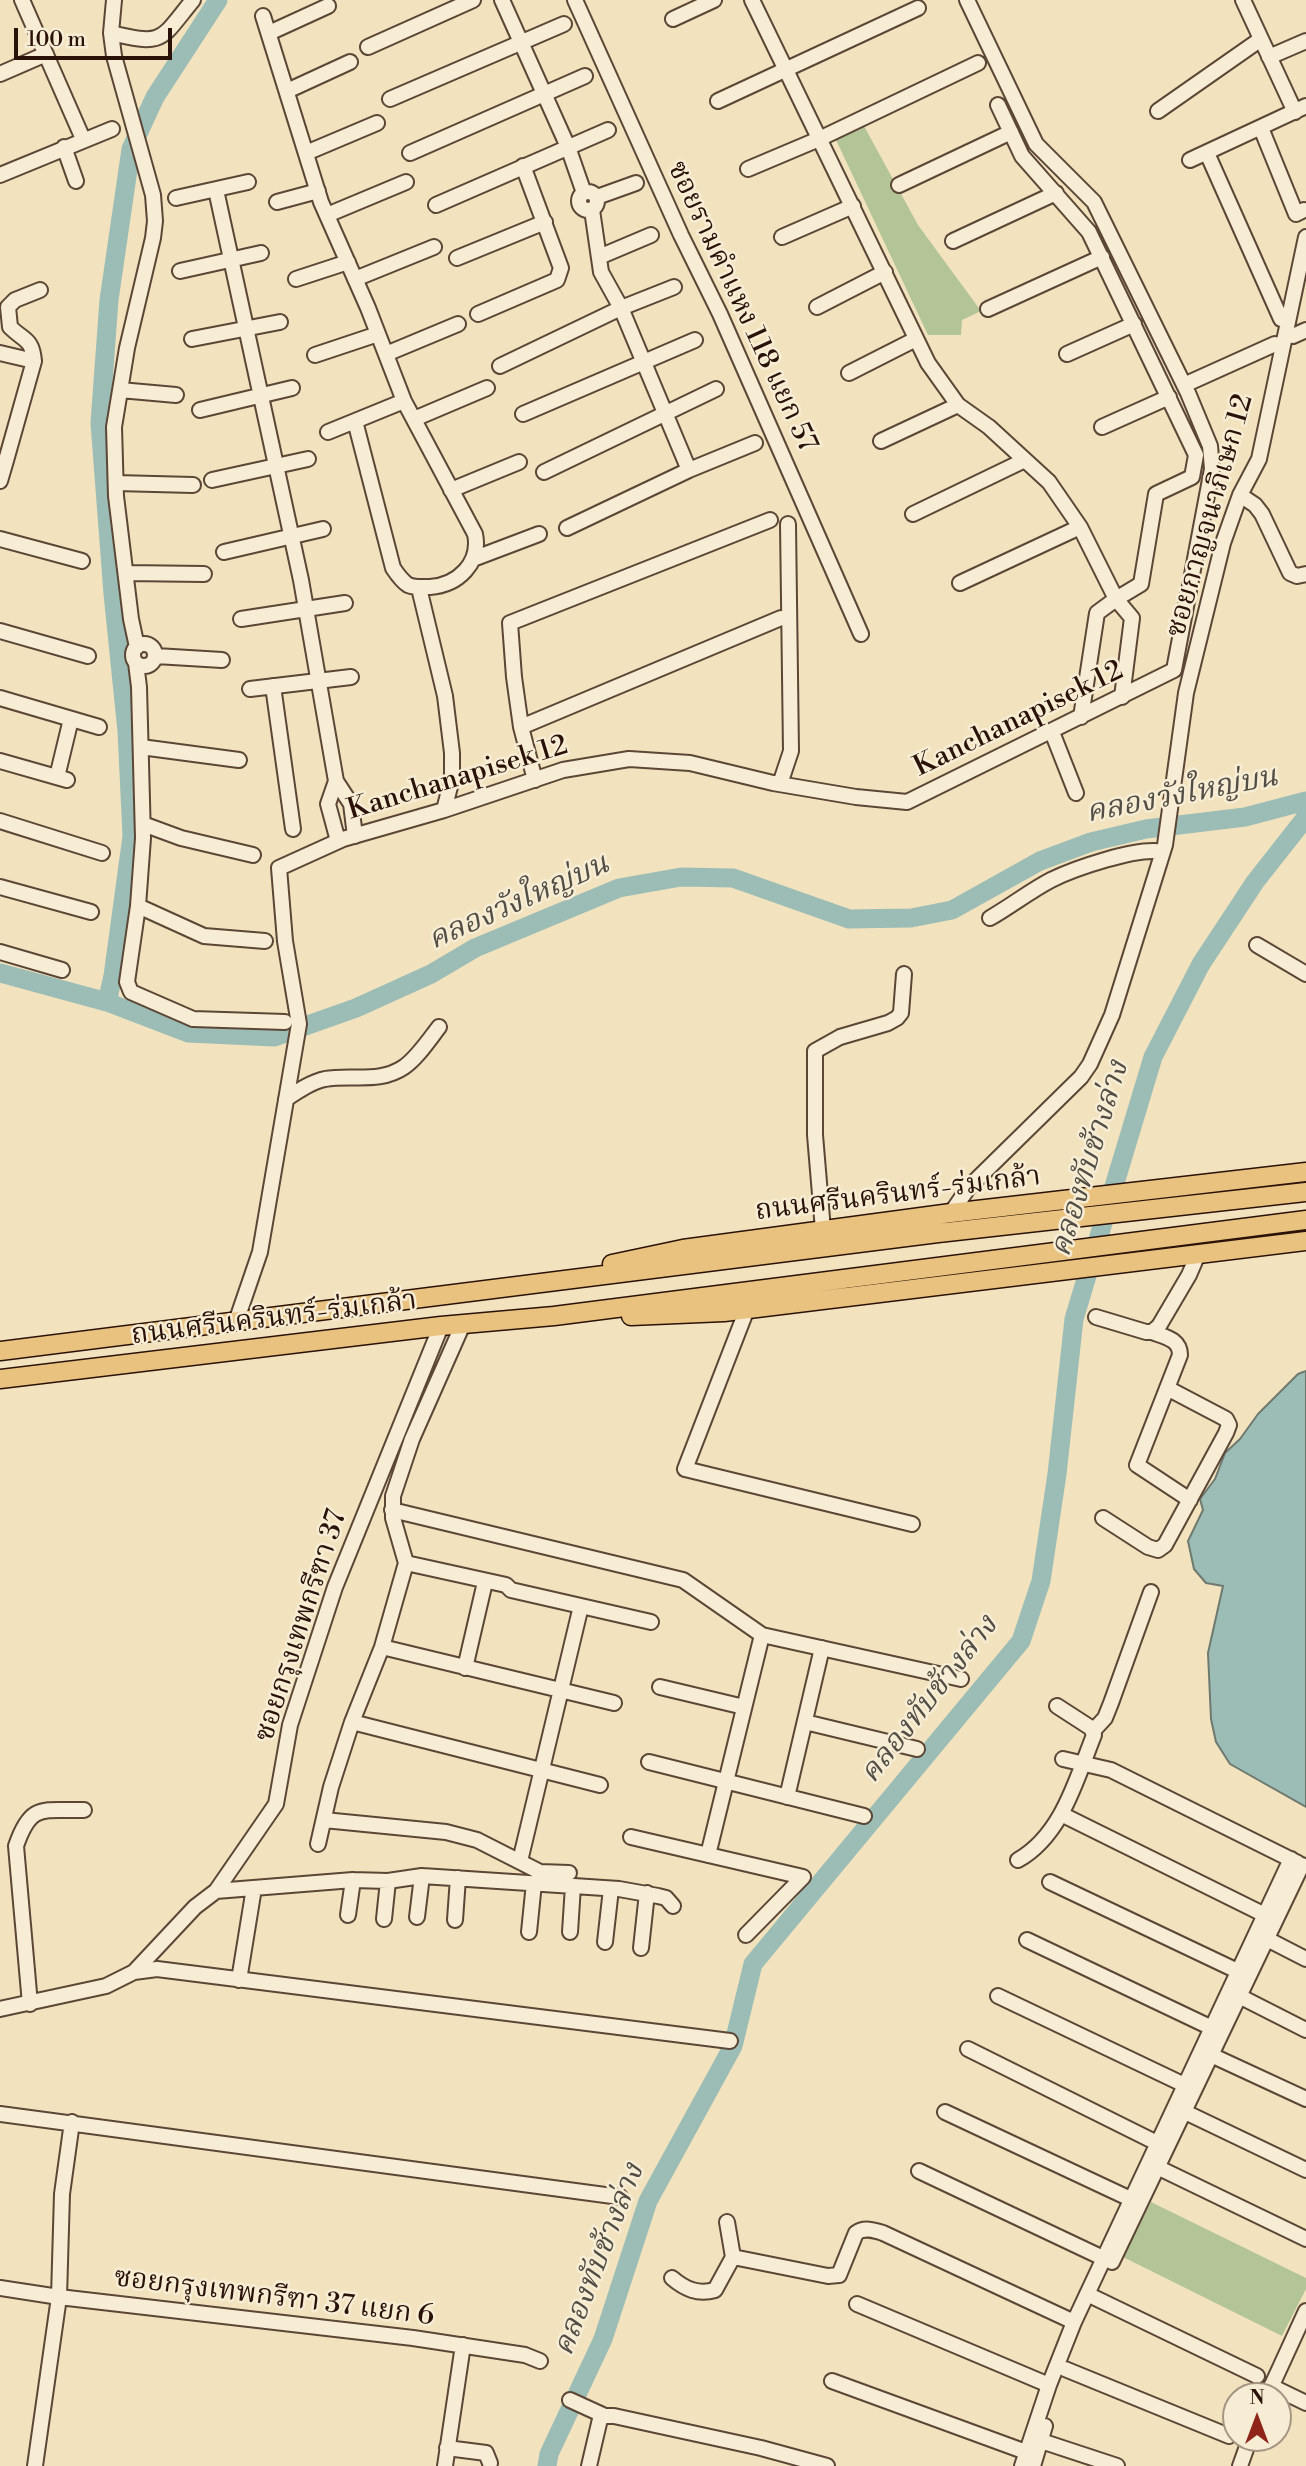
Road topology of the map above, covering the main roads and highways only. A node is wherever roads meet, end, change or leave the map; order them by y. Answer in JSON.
{"nodes":[{"id":1,"x":1306,"y":1172,"type":"edge"},
{"id":2,"x":1306,"y":1192,"type":"edge"},
{"id":3,"x":1306,"y":1220,"type":"edge"},
{"id":4,"x":1306,"y":1241,"type":"edge"},
{"id":5,"x":541,"y":1282,"type":"junction"},
{"id":6,"x":554,"y":1316,"type":"junction"},
{"id":7,"x":0,"y":1351,"type":"edge"},
{"id":8,"x":0,"y":1379,"type":"edge"}],
"edges":[{"from":1,"to":5,"type":"main road","name":"ถนนศรีนครินทร์-ร่มเกล้า"},
{"from":2,"to":5,"type":"main road","name":"ถนนศรีนครินทร์-ร่มเกล้า"},
{"from":3,"to":6,"type":"main road","name":"ถนนศรีนครินทร์-ร่มเกล้า"},
{"from":4,"to":6,"type":"main road","name":"ถนนศรีนครินทร์-ร่มเกล้า"},
{"from":5,"to":7,"type":"main road","name":"ถนนศรีนครินทร์-ร่มเกล้า"},
{"from":6,"to":8,"type":"main road","name":"ถนนศรีนครินทร์-ร่มเกล้า"}]}
